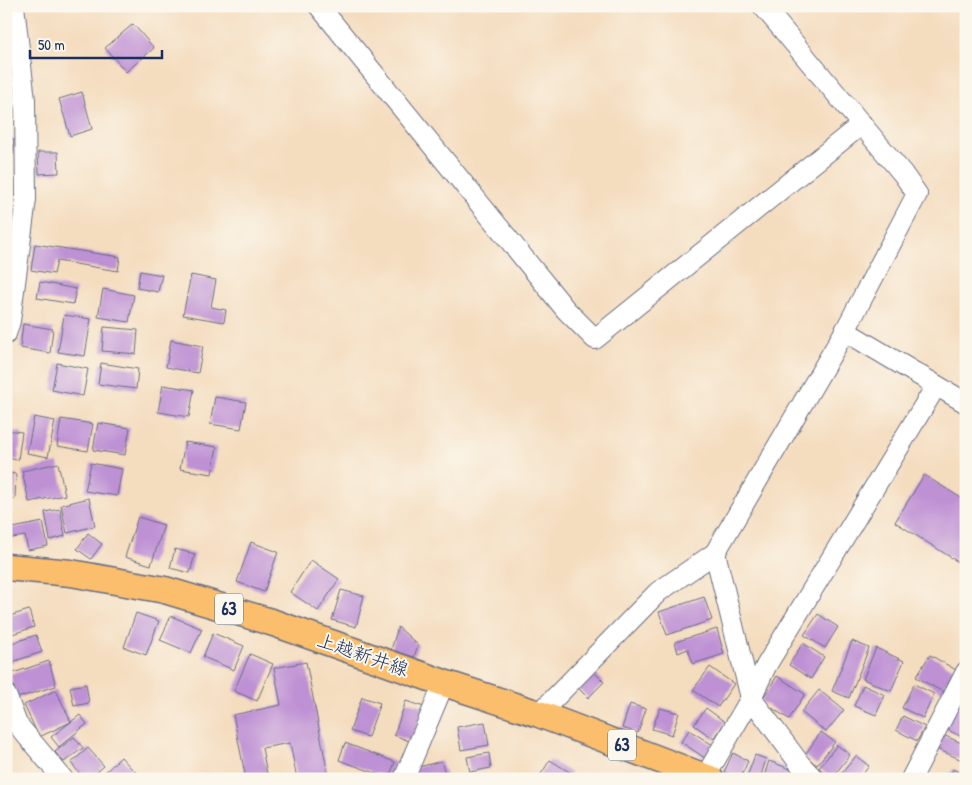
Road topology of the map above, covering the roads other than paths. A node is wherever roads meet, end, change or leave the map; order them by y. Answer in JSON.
{"nodes":[{"id":1,"x":14,"y":6,"type":"edge"},
{"id":2,"x":319,"y":6,"type":"edge"},
{"id":3,"x":763,"y":6,"type":"edge"},
{"id":4,"x":862,"y":124,"type":"junction"},
{"id":5,"x":845,"y":331,"type":"junction"},
{"id":6,"x":6,"y":334,"type":"edge"},
{"id":7,"x":936,"y":386,"type":"junction"},
{"id":8,"x":966,"y":404,"type":"edge"},
{"id":9,"x":715,"y":554,"type":"junction"},
{"id":10,"x":6,"y":566,"type":"edge"},
{"id":11,"x":966,"y":672,"type":"edge"},
{"id":12,"x":444,"y":682,"type":"junction"},
{"id":13,"x":6,"y":695,"type":"edge"},
{"id":14,"x":751,"y":698,"type":"junction"},
{"id":15,"x":539,"y":714,"type":"junction"},
{"id":16,"x":707,"y":778,"type":"edge"},
{"id":17,"x":63,"y":779,"type":"edge"},
{"id":18,"x":404,"y":779,"type":"edge"},
{"id":19,"x":814,"y":779,"type":"edge"},
{"id":20,"x":911,"y":779,"type":"edge"}],
"edges":[{"from":1,"to":6,"type":"street"},
{"from":2,"to":4,"type":"street"},
{"from":3,"to":4,"type":"street"},
{"from":4,"to":5,"type":"street"},
{"from":5,"to":7,"type":"street"},
{"from":5,"to":9,"type":"street"},
{"from":7,"to":8,"type":"street"},
{"from":7,"to":14,"type":"street"},
{"from":9,"to":14,"type":"street"},
{"from":9,"to":15,"type":"street"},
{"from":10,"to":12,"type":"main road","name":"上越新井線","number":"63"},
{"from":11,"to":20,"type":"street"},
{"from":12,"to":15,"type":"main road","name":"上越新井線","number":"63"},
{"from":12,"to":18,"type":"street"},
{"from":13,"to":17,"type":"street"},
{"from":14,"to":16,"type":"street"},
{"from":14,"to":19,"type":"street"},
{"from":15,"to":16,"type":"main road","name":"上越新井線","number":"63"}]}
